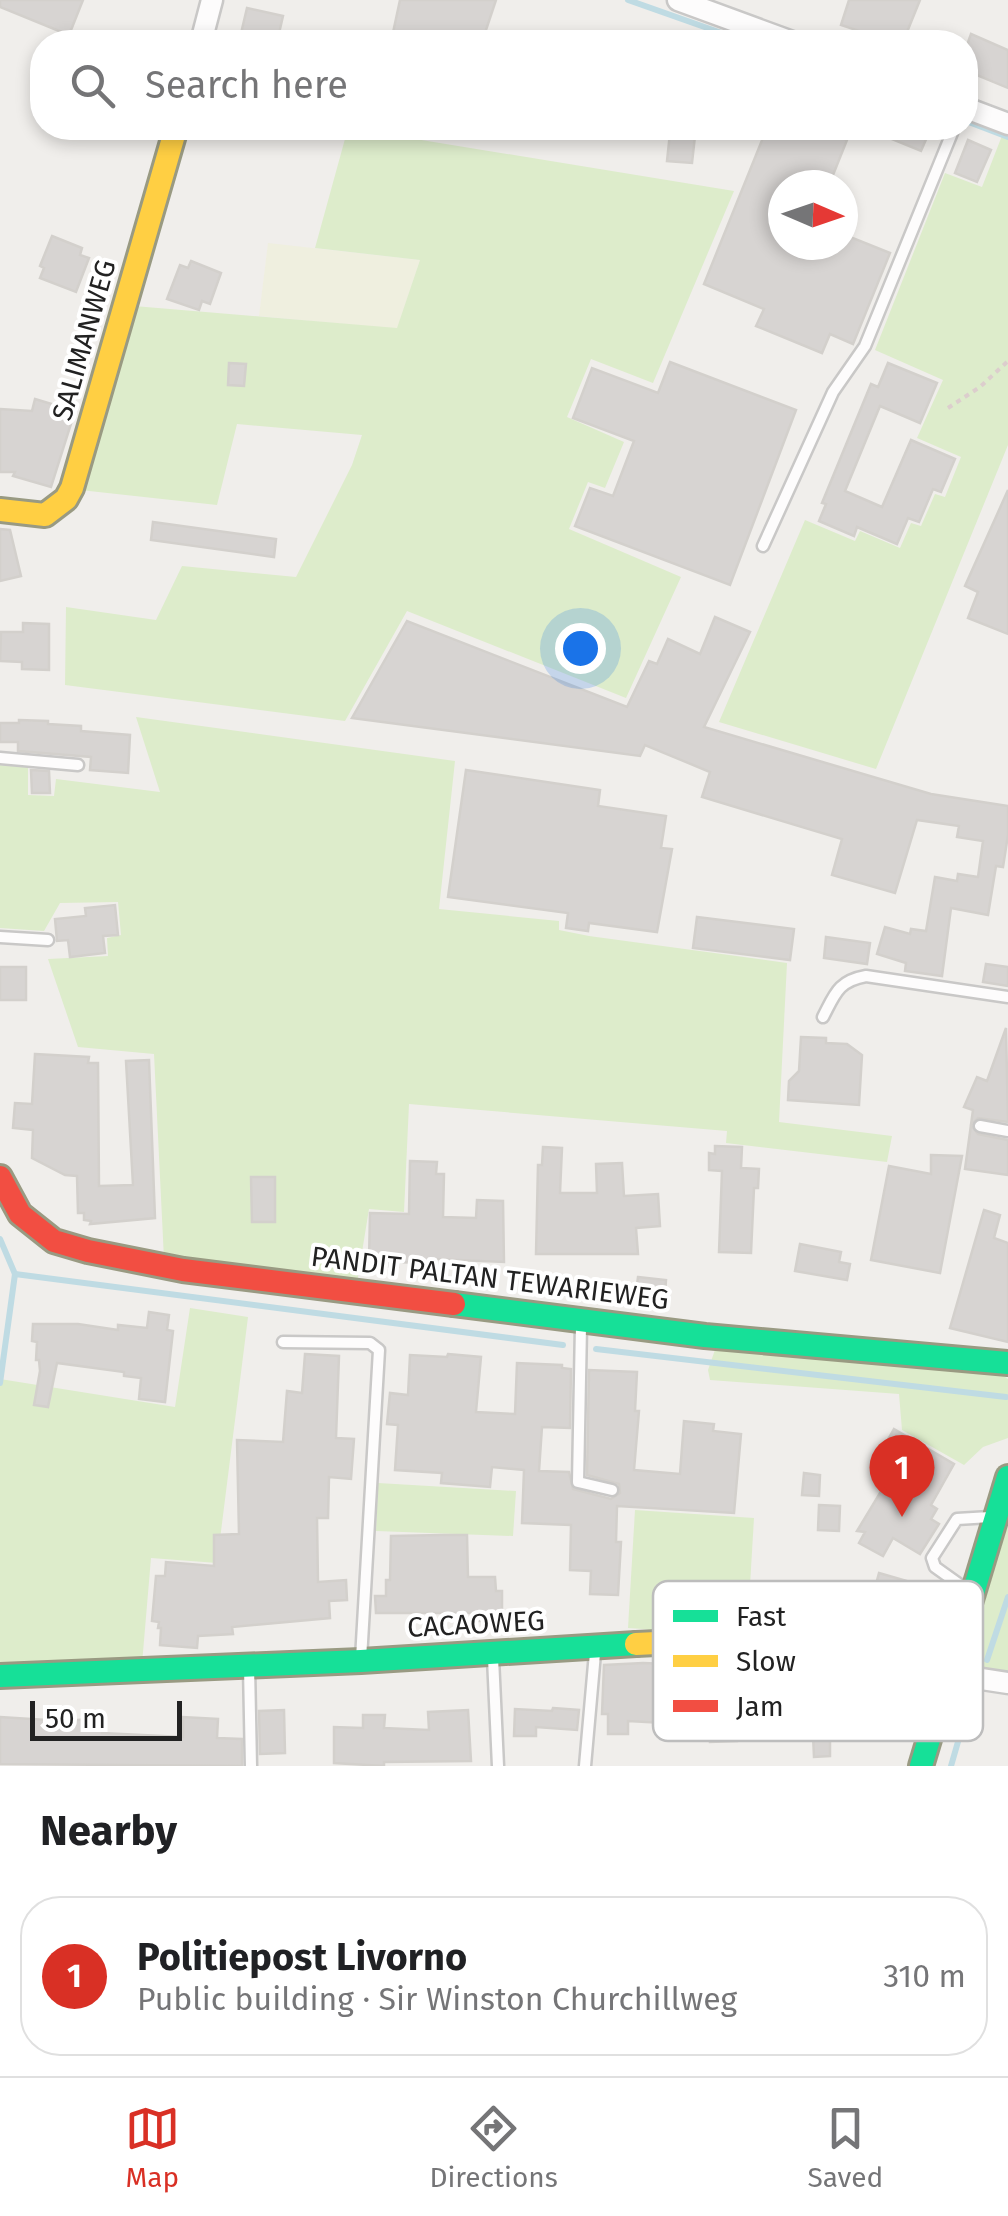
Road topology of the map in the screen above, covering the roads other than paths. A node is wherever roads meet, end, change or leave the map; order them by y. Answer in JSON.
{"nodes":[{"id":1,"x":212,"y":0,"type":"edge"},
{"id":2,"x":678,"y":0,"type":"edge"},
{"id":3,"x":204,"y":30,"type":"edge"},
{"id":4,"x":759,"y":30,"type":"edge"},
{"id":5,"x":978,"y":113,"type":"edge"},
{"id":6,"x":1008,"y":124,"type":"edge"},
{"id":7,"x":173,"y":140,"type":"edge"},
{"id":8,"x":949,"y":140,"type":"edge"},
{"id":9,"x":0,"y":510,"type":"edge"},
{"id":10,"x":762,"y":546,"type":"dead end"},
{"id":11,"x":0,"y":758,"type":"edge"},
{"id":12,"x":78,"y":765,"type":"dead end"},
{"id":13,"x":0,"y":936,"type":"edge"},
{"id":14,"x":48,"y":940,"type":"dead end"},
{"id":15,"x":1008,"y":997,"type":"edge"},
{"id":16,"x":823,"y":1017,"type":"dead end"},
{"id":17,"x":980,"y":1126,"type":"dead end"},
{"id":18,"x":1008,"y":1130,"type":"edge"},
{"id":19,"x":0,"y":1177,"type":"edge"},
{"id":20,"x":581,"y":1320,"type":"junction"},
{"id":21,"x":282,"y":1342,"type":"dead end"},
{"id":22,"x":1008,"y":1363,"type":"edge"},
{"id":23,"x":1008,"y":1477,"type":"edge"},
{"id":24,"x":612,"y":1490,"type":"dead end"},
{"id":25,"x":996,"y":1516,"type":"junction"},
{"id":26,"x":955,"y":1581,"type":"edge"},
{"id":27,"x":977,"y":1581,"type":"edge"},
{"id":28,"x":653,"y":1643,"type":"edge"},
{"id":29,"x":595,"y":1646,"type":"junction"},
{"id":30,"x":492,"y":1652,"type":"junction"},
{"id":31,"x":360,"y":1661,"type":"junction"},
{"id":32,"x":249,"y":1666,"type":"junction"},
{"id":33,"x":983,"y":1675,"type":"edge"},
{"id":34,"x":0,"y":1676,"type":"edge"},
{"id":35,"x":1008,"y":1683,"type":"edge"},
{"id":36,"x":929,"y":1741,"type":"edge"},
{"id":37,"x":250,"y":1766,"type":"edge"},
{"id":38,"x":498,"y":1766,"type":"edge"},
{"id":39,"x":585,"y":1766,"type":"edge"},
{"id":40,"x":921,"y":1766,"type":"edge"}],
"edges":[{"from":1,"to":3,"type":"street"},
{"from":2,"to":4,"type":"street"},
{"from":5,"to":6,"type":"street"},
{"from":7,"to":9,"type":"street","name":"SALIMANWEG"},
{"from":8,"to":10,"type":"lane"},
{"from":11,"to":12,"type":"lane"},
{"from":13,"to":14,"type":"lane"},
{"from":15,"to":16,"type":"lane"},
{"from":17,"to":18,"type":"lane"},
{"from":19,"to":20,"type":"street","name":"PANDIT PALTAN TEWARIEWEG"},
{"from":20,"to":22,"type":"street","name":"PANDIT PALTAN TEWARIEWEG"},
{"from":20,"to":24,"type":"lane"},
{"from":21,"to":31,"type":"lane"},
{"from":23,"to":25,"type":"street"},
{"from":25,"to":26,"type":"lane"},
{"from":25,"to":27,"type":"street"},
{"from":28,"to":29,"type":"street","name":"CACAOWEG"},
{"from":29,"to":30,"type":"street","name":"CACAOWEG"},
{"from":29,"to":39,"type":"lane"},
{"from":30,"to":31,"type":"street","name":"CACAOWEG"},
{"from":30,"to":38,"type":"lane"},
{"from":31,"to":32,"type":"street","name":"CACAOWEG"},
{"from":32,"to":34,"type":"street","name":"CACAOWEG"},
{"from":32,"to":37,"type":"lane"},
{"from":33,"to":35,"type":"street"},
{"from":36,"to":40,"type":"street"}]}
